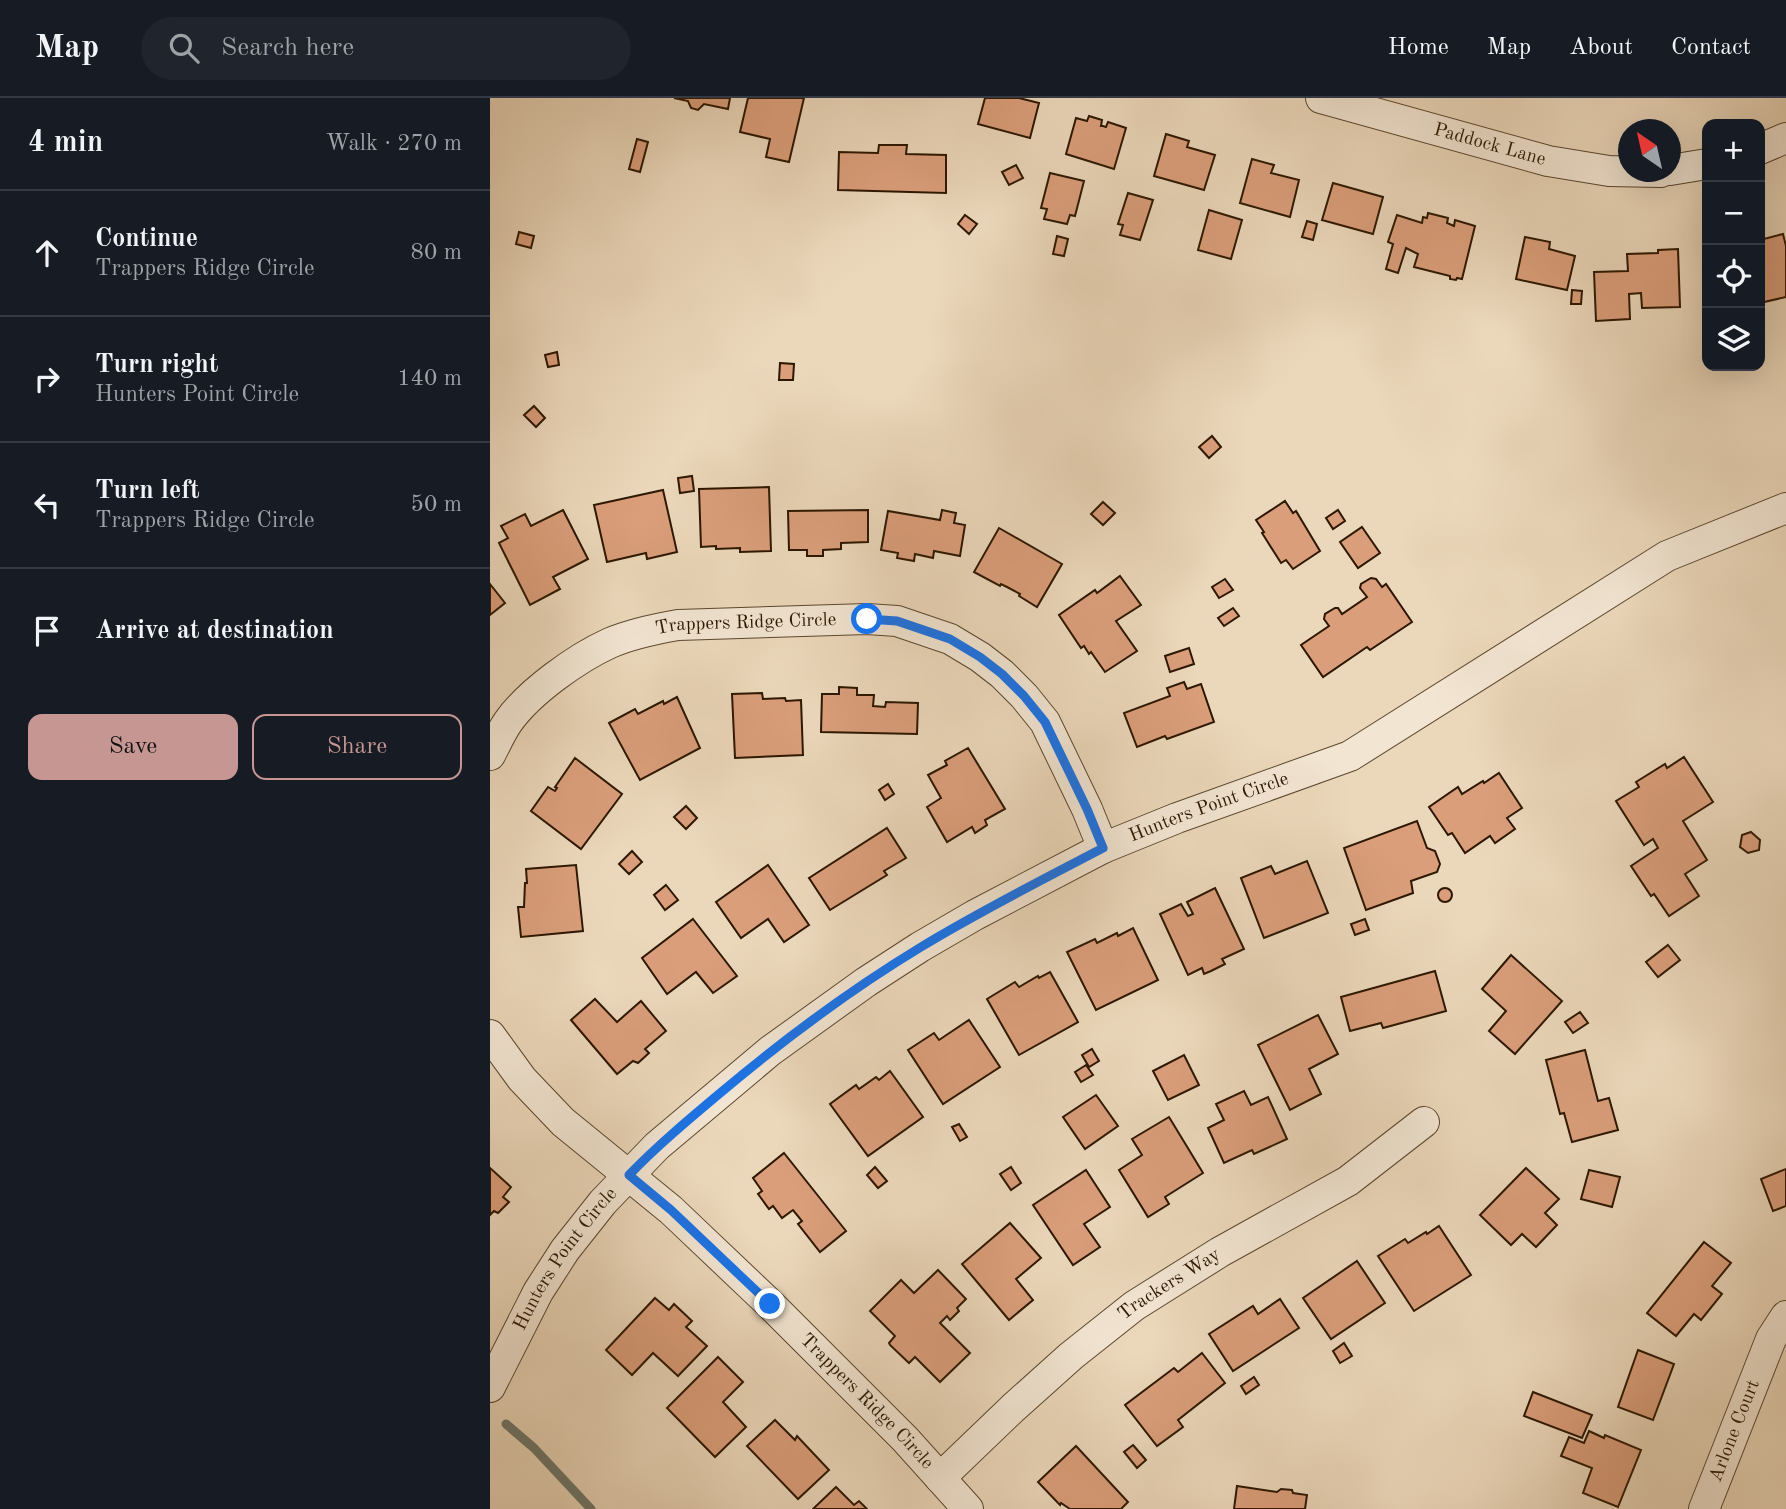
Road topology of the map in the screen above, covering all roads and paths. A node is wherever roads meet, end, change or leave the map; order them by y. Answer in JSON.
{"nodes":[{"id":1,"x":1321,"y":98,"type":"edge"},
{"id":2,"x":1786,"y":138,"type":"edge"},
{"id":3,"x":1765,"y":147,"type":"edge"},
{"id":4,"x":1702,"y":165,"type":"edge"},
{"id":5,"x":1681,"y":168,"type":"edge"},
{"id":6,"x":1618,"y":172,"type":"edge"},
{"id":7,"x":1786,"y":508,"type":"edge"},
{"id":8,"x":490,"y":755,"type":"edge"},
{"id":9,"x":1103,"y":848,"type":"junction"},
{"id":10,"x":490,"y":1035,"type":"edge"},
{"id":11,"x":1424,"y":1122,"type":"dead end"},
{"id":12,"x":629,"y":1175,"type":"junction"},
{"id":13,"x":1786,"y":1315,"type":"edge"},
{"id":14,"x":490,"y":1387,"type":"edge"},
{"id":15,"x":940,"y":1478,"type":"junction"},
{"id":16,"x":968,"y":1509,"type":"edge"},
{"id":17,"x":1704,"y":1509,"type":"edge"}],
"edges":[{"from":1,"to":6,"type":"street","name":"Paddock Lane"},
{"from":2,"to":3,"type":"street"},
{"from":4,"to":5,"type":"street"},
{"from":7,"to":9,"type":"street","name":"Hunters Point Circle"},
{"from":8,"to":9,"type":"street","name":"Trappers Ridge Circle"},
{"from":9,"to":12,"type":"street","name":"Hunters Point Circle"},
{"from":10,"to":12,"type":"street","name":"Trappers Ridge Circle"},
{"from":11,"to":15,"type":"street","name":"Trackers Way"},
{"from":12,"to":14,"type":"street","name":"Hunters Point Circle"},
{"from":12,"to":15,"type":"street","name":"Trappers Ridge Circle"},
{"from":13,"to":17,"type":"street","name":"Arlone Court"},
{"from":15,"to":16,"type":"street","name":"Trappers Ridge Circle"}]}
